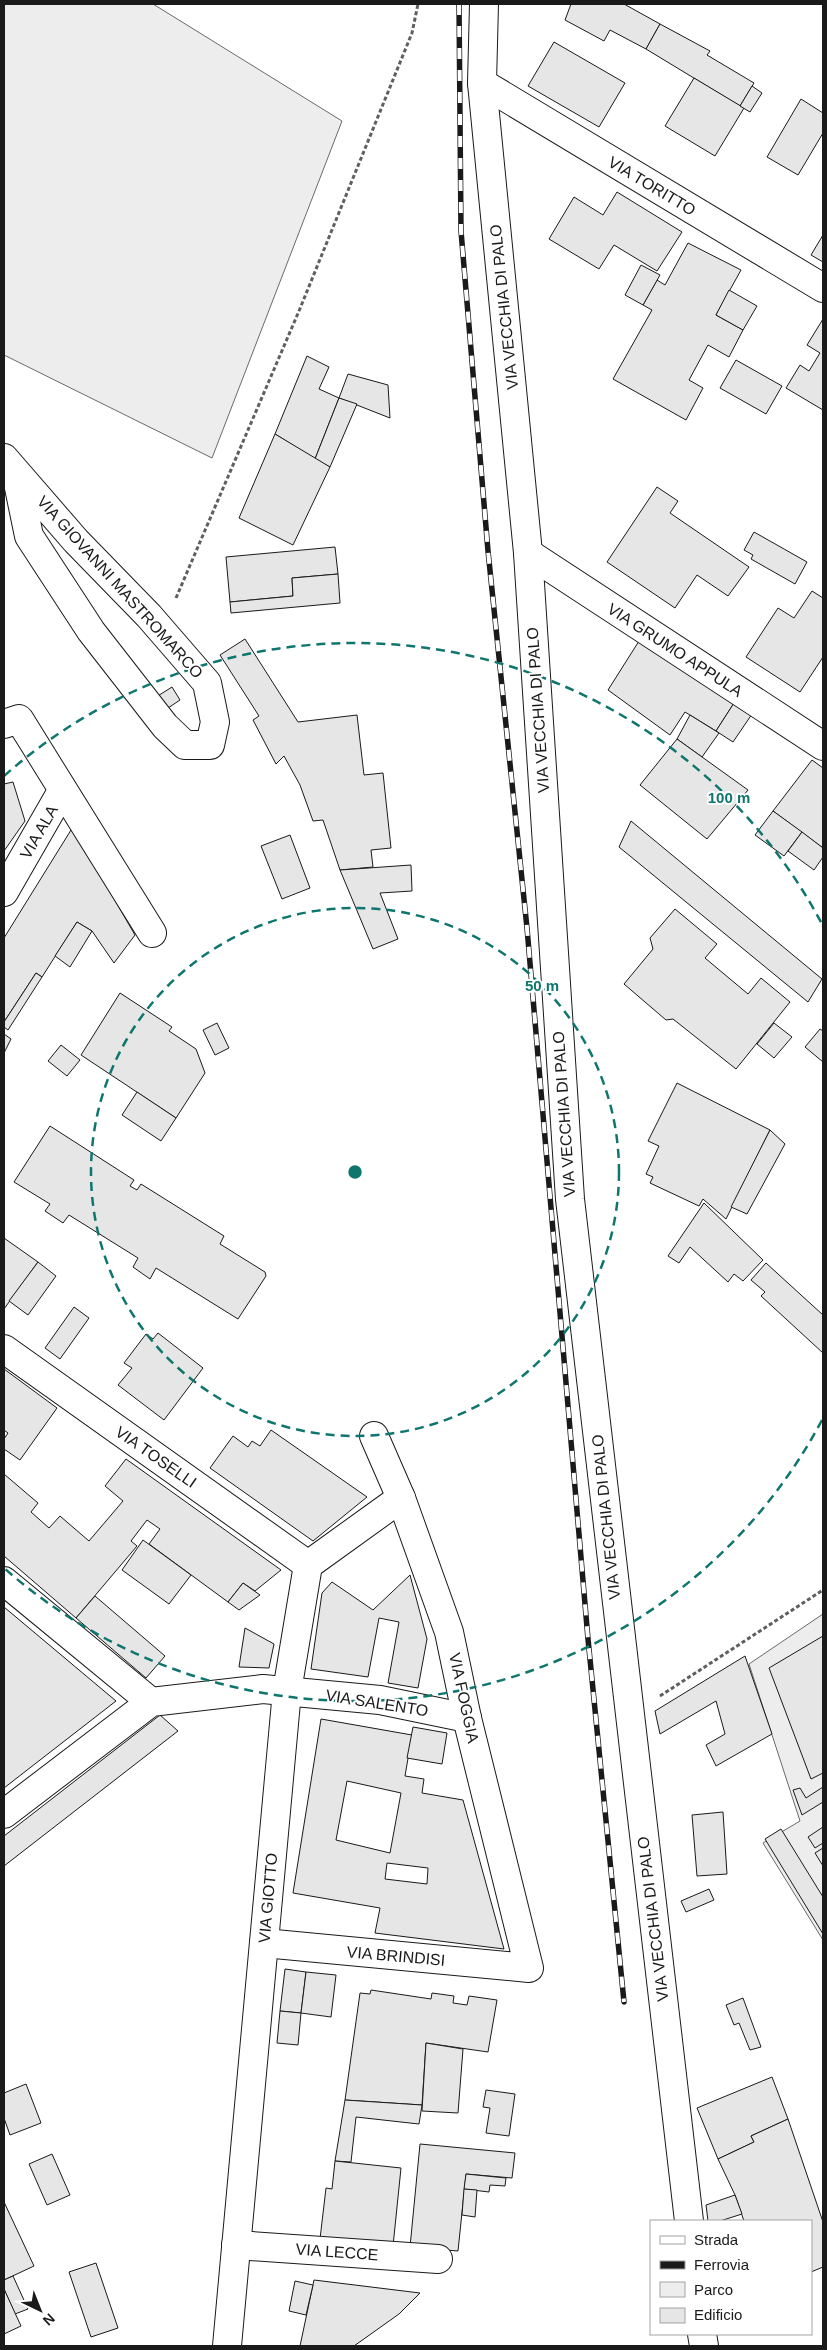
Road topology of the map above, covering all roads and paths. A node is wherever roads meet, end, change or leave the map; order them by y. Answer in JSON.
{"nodes":[{"id":1,"x":418,"y":4,"type":"edge"},
{"id":2,"x":484,"y":4,"type":"edge"},
{"id":3,"x":482,"y":83,"type":"junction"},
{"id":4,"x":823,"y":288,"type":"edge"},
{"id":5,"x":10,"y":465,"type":"edge"},
{"id":6,"x":528,"y":553,"type":"junction"},
{"id":7,"x":162,"y":631,"type":"junction"},
{"id":8,"x":12,"y":722,"type":"edge"},
{"id":9,"x":823,"y":746,"type":"edge"},
{"id":10,"x":62,"y":791,"type":"junction"},
{"id":11,"x":4,"y":892,"type":"edge"},
{"id":12,"x":152,"y":933,"type":"dead end"},
{"id":13,"x":4,"y":1349,"type":"edge"},
{"id":14,"x":374,"y":1436,"type":"dead end"},
{"id":15,"x":401,"y":1498,"type":"junction"},
{"id":16,"x":308,"y":1565,"type":"junction"},
{"id":17,"x":4,"y":1581,"type":"edge"},
{"id":18,"x":823,"y":1590,"type":"edge"},
{"id":19,"x":287,"y":1692,"type":"junction"},
{"id":20,"x":151,"y":1702,"type":"junction"},
{"id":21,"x":628,"y":1717,"type":"junction"},
{"id":22,"x":467,"y":1718,"type":"junction"},
{"id":23,"x":4,"y":1814,"type":"edge"},
{"id":24,"x":264,"y":1943,"type":"junction"},
{"id":25,"x":529,"y":1968,"type":"joint"},
{"id":26,"x":689,"y":2220,"type":"edge"},
{"id":27,"x":236,"y":2245,"type":"junction"},
{"id":28,"x":438,"y":2259,"type":"dead end"},
{"id":29,"x":227,"y":2346,"type":"edge"}],
"edges":[{"from":1,"to":7,"type":"path"},
{"from":2,"to":3,"type":"street","name":"VIA VECCHIA DI PALO"},
{"from":3,"to":4,"type":"street","name":"VIA TORITTO"},
{"from":3,"to":6,"type":"street","name":"VIA VECCHIA DI PALO"},
{"from":5,"to":7,"type":"street","name":"VIA GIOVANNI MASTROMARCO"},
{"from":5,"to":7,"type":"street","name":"VIA GIOVANNI MASTROMARCO"},
{"from":6,"to":9,"type":"street","name":"VIA GRUMO APPULA"},
{"from":6,"to":21,"type":"street","name":"VIA VECCHIA DI PALO"},
{"from":8,"to":10,"type":"street","name":"VIA ALA"},
{"from":10,"to":11,"type":"street","name":"VIA ALA"},
{"from":10,"to":12,"type":"street"},
{"from":13,"to":16,"type":"street","name":"VIA TOSELLI"},
{"from":14,"to":15,"type":"street","name":"VIA FOGGIA"},
{"from":15,"to":16,"type":"street"},
{"from":15,"to":22,"type":"street","name":"VIA FOGGIA"},
{"from":16,"to":19,"type":"street","name":"VIA GIOTTO"},
{"from":17,"to":20,"type":"street"},
{"from":18,"to":21,"type":"path"},
{"from":19,"to":20,"type":"street","name":"VIA SALENTO"},
{"from":19,"to":22,"type":"street","name":"VIA SALENTO"},
{"from":19,"to":24,"type":"street","name":"VIA GIOTTO"},
{"from":20,"to":23,"type":"street"},
{"from":21,"to":26,"type":"street","name":"VIA VECCHIA DI PALO"},
{"from":22,"to":25,"type":"street","name":"VIA FOGGIA"},
{"from":24,"to":25,"type":"street","name":"VIA BRINDISI"},
{"from":24,"to":27,"type":"street","name":"VIA GIOTTO"},
{"from":27,"to":28,"type":"street","name":"VIA LECCE"},
{"from":27,"to":29,"type":"street","name":"VIA GIOTTO"}]}
